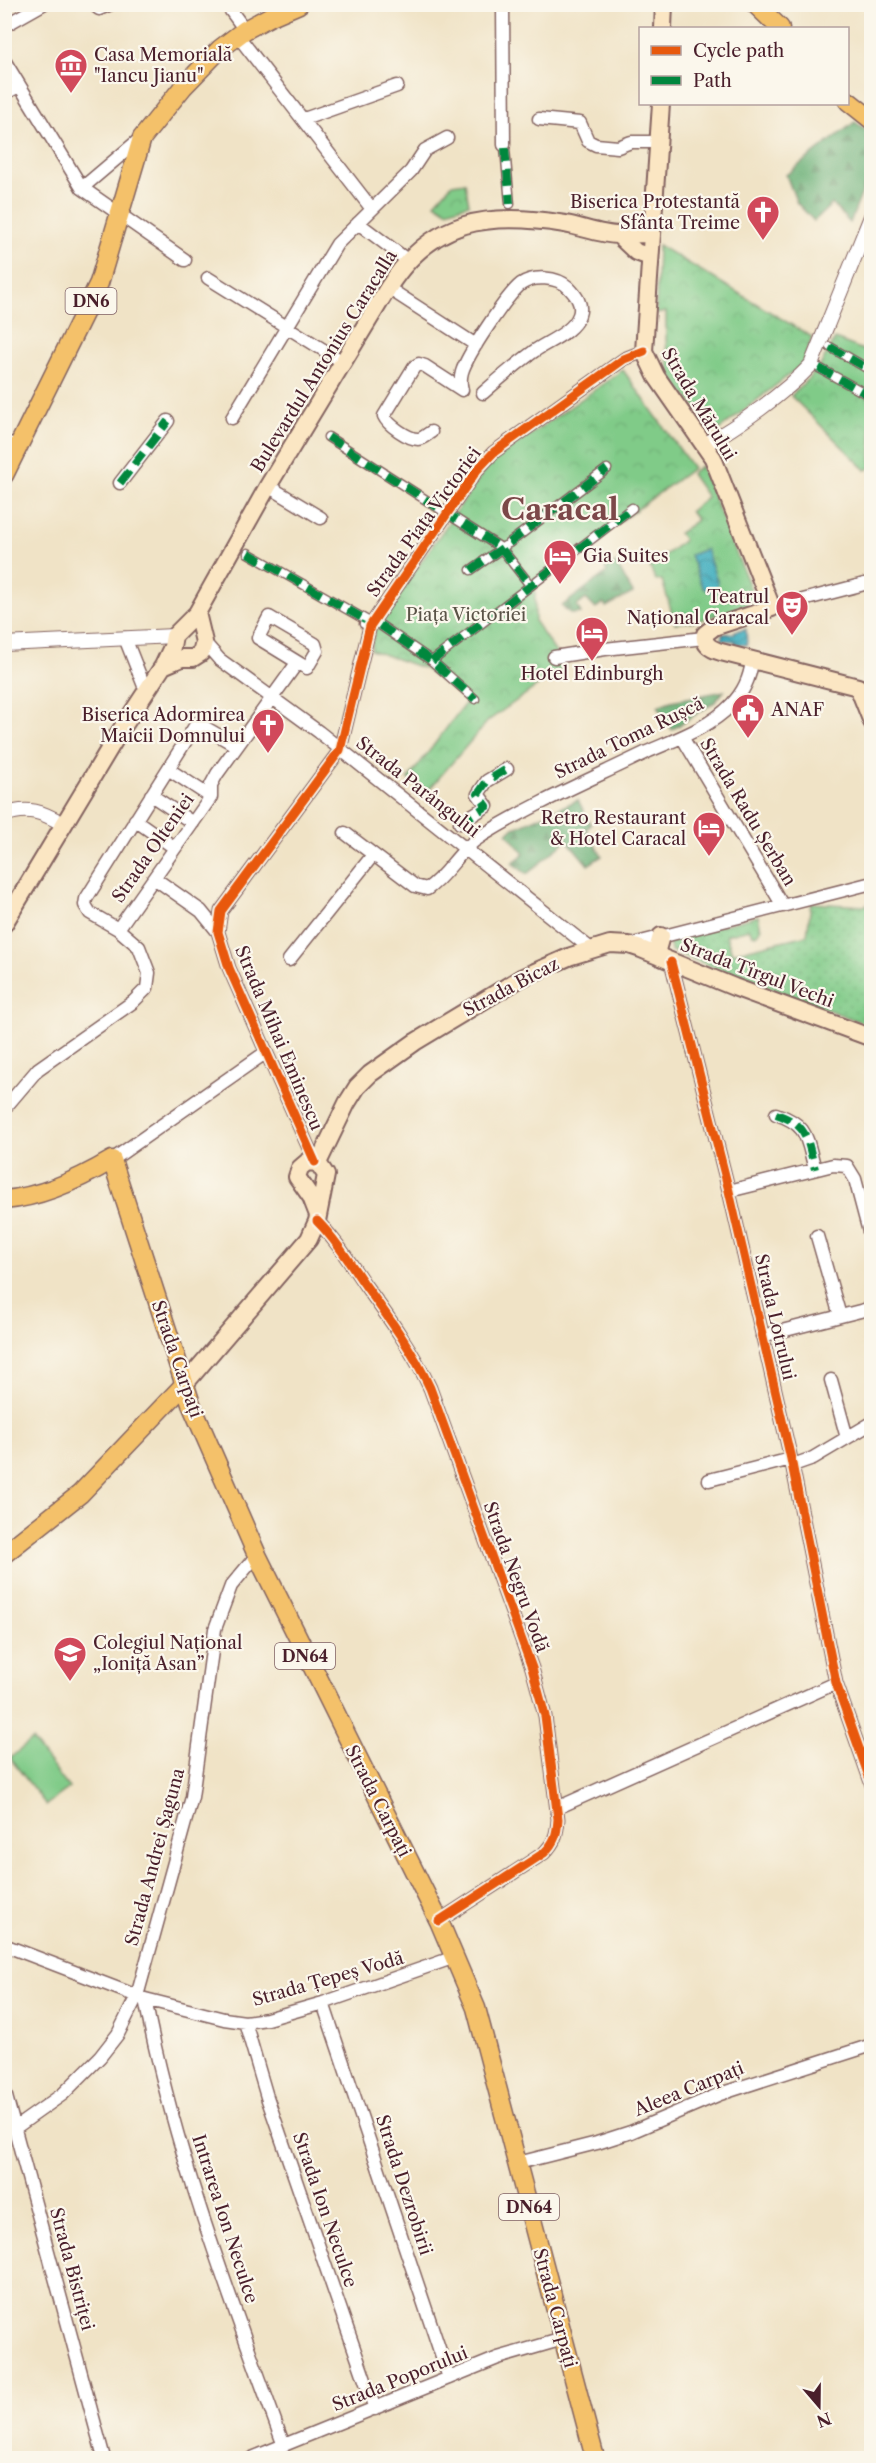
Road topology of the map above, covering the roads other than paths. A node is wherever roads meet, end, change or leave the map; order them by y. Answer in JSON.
{"nodes":[{"id":1,"x":43,"y":4,"type":"edge"},
{"id":2,"x":93,"y":4,"type":"edge"},
{"id":3,"x":111,"y":4,"type":"edge"},
{"id":4,"x":226,"y":4,"type":"edge"},
{"id":5,"x":299,"y":4,"type":"edge"},
{"id":6,"x":503,"y":4,"type":"edge"},
{"id":7,"x":664,"y":4,"type":"edge"},
{"id":8,"x":755,"y":4,"type":"edge"},
{"id":9,"x":4,"y":26,"type":"edge"},
{"id":10,"x":663,"y":27,"type":"edge"},
{"id":11,"x":779,"y":27,"type":"edge"},
{"id":12,"x":241,"y":33,"type":"junction"},
{"id":13,"x":4,"y":60,"type":"edge"},
{"id":14,"x":19,"y":86,"type":"junction"},
{"id":15,"x":397,"y":86,"type":"dead end"},
{"id":16,"x":4,"y":94,"type":"edge"},
{"id":17,"x":849,"y":102,"type":"edge"},
{"id":18,"x":661,"y":105,"type":"edge"},
{"id":19,"x":304,"y":119,"type":"junction"},
{"id":20,"x":539,"y":119,"type":"dead end"},
{"id":21,"x":872,"y":120,"type":"edge"},
{"id":22,"x":142,"y":138,"type":"junction"},
{"id":23,"x":447,"y":138,"type":"dead end"},
{"id":24,"x":658,"y":142,"type":"junction"},
{"id":25,"x":504,"y":147,"type":"joint"},
{"id":26,"x":82,"y":188,"type":"junction"},
{"id":27,"x":510,"y":204,"type":"dead end"},
{"id":28,"x":372,"y":209,"type":"junction"},
{"id":29,"x":118,"y":213,"type":"junction"},
{"id":30,"x":872,"y":214,"type":"edge"},
{"id":31,"x":358,"y":223,"type":"junction"},
{"id":32,"x":651,"y":234,"type":"junction"},
{"id":33,"x":618,"y":235,"type":"junction"},
{"id":34,"x":650,"y":257,"type":"junction"},
{"id":35,"x":185,"y":260,"type":"dead end"},
{"id":36,"x":407,"y":260,"type":"junction"},
{"id":37,"x":208,"y":278,"type":"dead end"},
{"id":38,"x":388,"y":288,"type":"junction"},
{"id":39,"x":287,"y":326,"type":"junction"},
{"id":40,"x":476,"y":345,"type":"junction"},
{"id":41,"x":830,"y":347,"type":"dead end"},
{"id":42,"x":644,"y":351,"type":"junction"},
{"id":43,"x":343,"y":362,"type":"junction"},
{"id":44,"x":819,"y":368,"type":"dead end"},
{"id":45,"x":872,"y":371,"type":"edge"},
{"id":46,"x":483,"y":393,"type":"dead end"},
{"id":47,"x":872,"y":397,"type":"edge"},
{"id":48,"x":232,"y":418,"type":"dead end"},
{"id":49,"x":168,"y":421,"type":"dead end"},
{"id":50,"x":431,"y":432,"type":"dead end"},
{"id":51,"x":328,"y":437,"type":"dead end"},
{"id":52,"x":11,"y":444,"type":"edge"},
{"id":53,"x":704,"y":445,"type":"junction"},
{"id":54,"x":607,"y":469,"type":"dead end"},
{"id":55,"x":4,"y":475,"type":"edge"},
{"id":56,"x":120,"y":483,"type":"dead end"},
{"id":57,"x":268,"y":486,"type":"junction"},
{"id":58,"x":632,"y":508,"type":"dead end"},
{"id":59,"x":446,"y":514,"type":"junction"},
{"id":60,"x":321,"y":519,"type":"dead end"},
{"id":61,"x":505,"y":545,"type":"junction"},
{"id":62,"x":247,"y":555,"type":"joint"},
{"id":63,"x":471,"y":570,"type":"dead end"},
{"id":64,"x":872,"y":582,"type":"edge"},
{"id":65,"x":530,"y":585,"type":"junction"},
{"id":66,"x":772,"y":608,"type":"junction"},
{"id":67,"x":380,"y":625,"type":"dead end"},
{"id":68,"x":125,"y":638,"type":"junction"},
{"id":69,"x":704,"y":638,"type":"junction"},
{"id":70,"x":187,"y":643,"type":"junction"},
{"id":71,"x":4,"y":644,"type":"edge"},
{"id":72,"x":554,"y":657,"type":"dead end"},
{"id":73,"x":432,"y":661,"type":"junction"},
{"id":74,"x":753,"y":661,"type":"junction"},
{"id":75,"x":297,"y":663,"type":"junction"},
{"id":76,"x":865,"y":689,"type":"edge"},
{"id":77,"x":146,"y":691,"type":"junction"},
{"id":78,"x":273,"y":696,"type":"junction"},
{"id":79,"x":475,"y":699,"type":"dead end"},
{"id":80,"x":872,"y":722,"type":"edge"},
{"id":81,"x":682,"y":737,"type":"junction"},
{"id":82,"x":237,"y":746,"type":"junction"},
{"id":83,"x":340,"y":750,"type":"junction"},
{"id":84,"x":168,"y":769,"type":"junction"},
{"id":85,"x":507,"y":769,"type":"dead end"},
{"id":86,"x":151,"y":795,"type":"junction"},
{"id":87,"x":211,"y":797,"type":"junction"},
{"id":88,"x":4,"y":815,"type":"edge"},
{"id":89,"x":135,"y":820,"type":"junction"},
{"id":90,"x":193,"y":823,"type":"junction"},
{"id":91,"x":460,"y":823,"type":"dead end"},
{"id":92,"x":63,"y":824,"type":"junction"},
{"id":93,"x":345,"y":833,"type":"dead end"},
{"id":94,"x":465,"y":847,"type":"junction"},
{"id":95,"x":175,"y":848,"type":"junction"},
{"id":96,"x":373,"y":855,"type":"junction"},
{"id":97,"x":154,"y":878,"type":"junction"},
{"id":98,"x":872,"y":883,"type":"edge"},
{"id":99,"x":783,"y":906,"type":"junction"},
{"id":100,"x":4,"y":924,"type":"edge"},
{"id":101,"x":118,"y":929,"type":"junction"},
{"id":102,"x":219,"y":932,"type":"junction"},
{"id":103,"x":661,"y":936,"type":"junction"},
{"id":104,"x":629,"y":945,"type":"junction"},
{"id":105,"x":591,"y":948,"type":"junction"},
{"id":106,"x":665,"y":959,"type":"junction"},
{"id":107,"x":289,"y":960,"type":"dead end"},
{"id":108,"x":872,"y":1038,"type":"edge"},
{"id":109,"x":265,"y":1053,"type":"junction"},
{"id":110,"x":4,"y":1110,"type":"edge"},
{"id":111,"x":776,"y":1114,"type":"dead end"},
{"id":112,"x":112,"y":1160,"type":"junction"},
{"id":113,"x":311,"y":1164,"type":"junction"},
{"id":114,"x":815,"y":1169,"type":"junction"},
{"id":115,"x":323,"y":1184,"type":"junction"},
{"id":116,"x":306,"y":1189,"type":"junction"},
{"id":117,"x":729,"y":1191,"type":"junction"},
{"id":118,"x":4,"y":1200,"type":"edge"},
{"id":119,"x":317,"y":1218,"type":"junction"},
{"id":120,"x":868,"y":1219,"type":"edge"},
{"id":121,"x":817,"y":1236,"type":"dead end"},
{"id":122,"x":872,"y":1243,"type":"edge"},
{"id":123,"x":872,"y":1308,"type":"edge"},
{"id":124,"x":840,"y":1317,"type":"junction"},
{"id":125,"x":762,"y":1336,"type":"junction"},
{"id":126,"x":831,"y":1380,"type":"dead end"},
{"id":127,"x":183,"y":1386,"type":"junction"},
{"id":128,"x":872,"y":1423,"type":"edge"},
{"id":129,"x":847,"y":1437,"type":"junction"},
{"id":130,"x":792,"y":1462,"type":"junction"},
{"id":131,"x":709,"y":1480,"type":"dead end"},
{"id":132,"x":4,"y":1554,"type":"edge"},
{"id":133,"x":256,"y":1555,"type":"junction"},
{"id":134,"x":836,"y":1683,"type":"junction"},
{"id":135,"x":872,"y":1785,"type":"edge"},
{"id":136,"x":557,"y":1808,"type":"junction"},
{"id":137,"x":439,"y":1921,"type":"junction"},
{"id":138,"x":4,"y":1945,"type":"edge"},
{"id":139,"x":455,"y":1958,"type":"junction"},
{"id":140,"x":141,"y":1998,"type":"junction"},
{"id":141,"x":323,"y":2003,"type":"junction"},
{"id":142,"x":245,"y":2022,"type":"junction"},
{"id":143,"x":872,"y":2045,"type":"edge"},
{"id":144,"x":4,"y":2089,"type":"edge"},
{"id":145,"x":15,"y":2128,"type":"junction"},
{"id":146,"x":518,"y":2163,"type":"junction"},
{"id":147,"x":563,"y":2339,"type":"junction"},
{"id":148,"x":449,"y":2378,"type":"junction"},
{"id":149,"x":375,"y":2409,"type":"junction"},
{"id":150,"x":284,"y":2446,"type":"junction"},
{"id":151,"x":104,"y":2458,"type":"edge"},
{"id":152,"x":252,"y":2458,"type":"edge"},
{"id":153,"x":595,"y":2458,"type":"edge"}],
"edges":[{"from":1,"to":9,"type":"street"},
{"from":2,"to":3,"type":"street"},
{"from":4,"to":12,"type":"street"},
{"from":5,"to":12,"type":"main road","number":"DN6"},
{"from":6,"to":25,"type":"street"},
{"from":7,"to":10,"type":"main road"},
{"from":8,"to":11,"type":"main road"},
{"from":12,"to":19,"type":"street"},
{"from":12,"to":22,"type":"main road","number":"DN6"},
{"from":13,"to":14,"type":"street"},
{"from":14,"to":16,"type":"street"},
{"from":14,"to":26,"type":"street"},
{"from":15,"to":19,"type":"street"},
{"from":17,"to":21,"type":"main road"},
{"from":18,"to":24,"type":"main road","name":"Strada Mărului"},
{"from":19,"to":28,"type":"street"},
{"from":20,"to":24,"type":"street"},
{"from":22,"to":26,"type":"street"},
{"from":22,"to":29,"type":"main road","number":"DN6"},
{"from":23,"to":28,"type":"street"},
{"from":24,"to":32,"type":"main road","name":"Strada Mărului"},
{"from":25,"to":27,"type":"street"},
{"from":26,"to":29,"type":"street"},
{"from":28,"to":31,"type":"street"},
{"from":29,"to":35,"type":"street"},
{"from":29,"to":52,"type":"main road","number":"DN6"},
{"from":30,"to":53,"type":"street"},
{"from":31,"to":36,"type":"street"},
{"from":31,"to":39,"type":"street"},
{"from":32,"to":33,"type":"main road","name":"Bulevardul Antonius Caracalla"},
{"from":32,"to":34,"type":"main road","name":"Strada Mărului"},
{"from":33,"to":34,"type":"main road","name":"Bulevardul Antonius Caracalla"},
{"from":33,"to":36,"type":"main road","name":"Bulevardul Antonius Caracalla"},
{"from":34,"to":42,"type":"main road","name":"Strada Mărului"},
{"from":36,"to":38,"type":"main road","name":"Bulevardul Antonius Caracalla"},
{"from":37,"to":39,"type":"street"},
{"from":38,"to":40,"type":"street"},
{"from":38,"to":43,"type":"main road","name":"Bulevardul Antonius Caracalla"},
{"from":39,"to":43,"type":"street"},
{"from":39,"to":48,"type":"street"},
{"from":40,"to":46,"type":"street"},
{"from":40,"to":50,"type":"street"},
{"from":41,"to":45,"type":"street"},
{"from":42,"to":53,"type":"main road","name":"Strada Mărului"},
{"from":42,"to":59,"type":"street","name":"Strada Piața Victoriei"},
{"from":43,"to":57,"type":"main road","name":"Bulevardul Antonius Caracalla"},
{"from":44,"to":47,"type":"street"},
{"from":49,"to":56,"type":"street"},
{"from":51,"to":59,"type":"street"},
{"from":52,"to":55,"type":"main road","number":"DN6"},
{"from":53,"to":66,"type":"main road","name":"Strada Mărului"},
{"from":54,"to":61,"type":"street"},
{"from":57,"to":60,"type":"street"},
{"from":57,"to":70,"type":"main road","name":"Bulevardul Antonius Caracalla"},
{"from":58,"to":65,"type":"street"},
{"from":59,"to":61,"type":"street"},
{"from":59,"to":83,"type":"street","name":"Strada Piața Victoriei"},
{"from":61,"to":63,"type":"street"},
{"from":61,"to":65,"type":"street"},
{"from":62,"to":62,"type":"street"},
{"from":64,"to":66,"type":"street"},
{"from":65,"to":73,"type":"street"},
{"from":66,"to":69,"type":"main road"},
{"from":67,"to":73,"type":"street"},
{"from":68,"to":70,"type":"street"},
{"from":68,"to":71,"type":"street"},
{"from":68,"to":77,"type":"street"},
{"from":69,"to":72,"type":"street"},
{"from":69,"to":74,"type":"main road"},
{"from":70,"to":77,"type":"main road","name":"Bulevardul Antonius Caracalla"},
{"from":70,"to":78,"type":"street","name":"Strada Parângului"},
{"from":73,"to":79,"type":"street"},
{"from":74,"to":76,"type":"main road"},
{"from":74,"to":81,"type":"street","name":"Strada Toma Rușcă"},
{"from":75,"to":75,"type":"street"},
{"from":75,"to":78,"type":"street","name":"Strada Olteniei"},
{"from":76,"to":80,"type":"main road"},
{"from":77,"to":92,"type":"main road","name":"Bulevardul Antonius Caracalla"},
{"from":78,"to":82,"type":"street","name":"Strada Olteniei"},
{"from":78,"to":83,"type":"street","name":"Strada Parângului"},
{"from":81,"to":94,"type":"street","name":"Strada Toma Rușcă"},
{"from":81,"to":99,"type":"street","name":"Strada Radu Șerban"},
{"from":82,"to":84,"type":"street"},
{"from":82,"to":87,"type":"street","name":"Strada Olteniei"},
{"from":83,"to":94,"type":"street","name":"Strada Parângului"},
{"from":83,"to":102,"type":"street","name":"Strada Mihai Eminescu"},
{"from":84,"to":86,"type":"street"},
{"from":84,"to":87,"type":"street"},
{"from":85,"to":91,"type":"street"},
{"from":86,"to":89,"type":"street"},
{"from":86,"to":90,"type":"street"},
{"from":87,"to":90,"type":"street","name":"Strada Olteniei"},
{"from":88,"to":92,"type":"street"},
{"from":89,"to":95,"type":"street"},
{"from":89,"to":101,"type":"street","name":"Strada Olteniei"},
{"from":90,"to":95,"type":"street","name":"Strada Olteniei"},
{"from":92,"to":100,"type":"main road","name":"Bulevardul Antonius Caracalla"},
{"from":93,"to":96,"type":"street"},
{"from":94,"to":96,"type":"street","name":"Strada Toma Rușcă"},
{"from":94,"to":105,"type":"street","name":"Strada Parângului"},
{"from":95,"to":97,"type":"street","name":"Strada Olteniei"},
{"from":96,"to":107,"type":"street"},
{"from":97,"to":101,"type":"street","name":"Strada Olteniei"},
{"from":97,"to":102,"type":"street"},
{"from":98,"to":99,"type":"street","name":"Strada Bicaz"},
{"from":99,"to":103,"type":"street","name":"Strada Bicaz"},
{"from":101,"to":110,"type":"street","name":"Strada Olteniei"},
{"from":102,"to":109,"type":"street","name":"Strada Mihai Eminescu"},
{"from":103,"to":104,"type":"street","name":"Strada Bicaz"},
{"from":103,"to":106,"type":"main road"},
{"from":104,"to":105,"type":"main road","name":"Strada Bicaz"},
{"from":104,"to":106,"type":"main road","name":"Strada Tîrgul Vechi"},
{"from":105,"to":113,"type":"main road","name":"Strada Bicaz"},
{"from":106,"to":108,"type":"main road","name":"Strada Tîrgul Vechi"},
{"from":106,"to":117,"type":"street","name":"Strada Lotrului"},
{"from":109,"to":112,"type":"street"},
{"from":109,"to":113,"type":"street","name":"Strada Mihai Eminescu"},
{"from":111,"to":114,"type":"street"},
{"from":112,"to":118,"type":"main road"},
{"from":112,"to":127,"type":"main road","name":"Strada Carpați"},
{"from":113,"to":115,"type":"main road"},
{"from":113,"to":116,"type":"main road"},
{"from":114,"to":117,"type":"street"},
{"from":114,"to":120,"type":"street"},
{"from":115,"to":116,"type":"main road"},
{"from":115,"to":119,"type":"main road"},
{"from":116,"to":119,"type":"main road"},
{"from":117,"to":125,"type":"street","name":"Strada Lotrului"},
{"from":119,"to":127,"type":"main road"},
{"from":119,"to":136,"type":"street","name":"Strada Negru Vodă"},
{"from":120,"to":122,"type":"street"},
{"from":121,"to":124,"type":"street"},
{"from":123,"to":124,"type":"street"},
{"from":124,"to":125,"type":"street"},
{"from":125,"to":130,"type":"street","name":"Strada Lotrului"},
{"from":126,"to":129,"type":"street"},
{"from":127,"to":132,"type":"main road"},
{"from":127,"to":133,"type":"main road","name":"Strada Carpați","number":"DN64"},
{"from":128,"to":129,"type":"street"},
{"from":129,"to":130,"type":"street"},
{"from":130,"to":131,"type":"street"},
{"from":130,"to":134,"type":"street","name":"Strada Lotrului"},
{"from":133,"to":137,"type":"main road","name":"Strada Carpați","number":"DN64"},
{"from":133,"to":140,"type":"street","name":"Strada Andrei Șaguna"},
{"from":134,"to":135,"type":"street","name":"Strada Lotrului"},
{"from":134,"to":136,"type":"street"},
{"from":136,"to":137,"type":"street","name":"Strada Negru Vodă"},
{"from":137,"to":139,"type":"main road","name":"Strada Carpați","number":"DN64"},
{"from":138,"to":140,"type":"street","name":"Strada Țepeș Vodă"},
{"from":139,"to":141,"type":"street","name":"Strada Țepeș Vodă"},
{"from":139,"to":146,"type":"main road","name":"Strada Carpați","number":"DN64"},
{"from":140,"to":142,"type":"street","name":"Strada Țepeș Vodă"},
{"from":140,"to":145,"type":"street","name":"Strada Andrei Șaguna"},
{"from":140,"to":150,"type":"street","name":"Intrarea Ion Neculce"},
{"from":141,"to":142,"type":"street","name":"Strada Țepeș Vodă"},
{"from":141,"to":148,"type":"street","name":"Strada Dezrobirii"},
{"from":142,"to":149,"type":"street","name":"Strada Ion Neculce"},
{"from":143,"to":146,"type":"street","name":"Aleea Carpați"},
{"from":144,"to":145,"type":"street","name":"Strada Bistriței"},
{"from":145,"to":151,"type":"street","name":"Strada Bistriței"},
{"from":146,"to":147,"type":"main road","name":"Strada Carpați","number":"DN64"},
{"from":147,"to":148,"type":"street","name":"Strada Poporului"},
{"from":147,"to":153,"type":"main road","name":"Strada Carpați","number":"DN64"},
{"from":148,"to":149,"type":"street","name":"Strada Poporului"},
{"from":149,"to":150,"type":"street","name":"Strada Poporului"},
{"from":150,"to":152,"type":"street","name":"Strada Poporului"}]}
